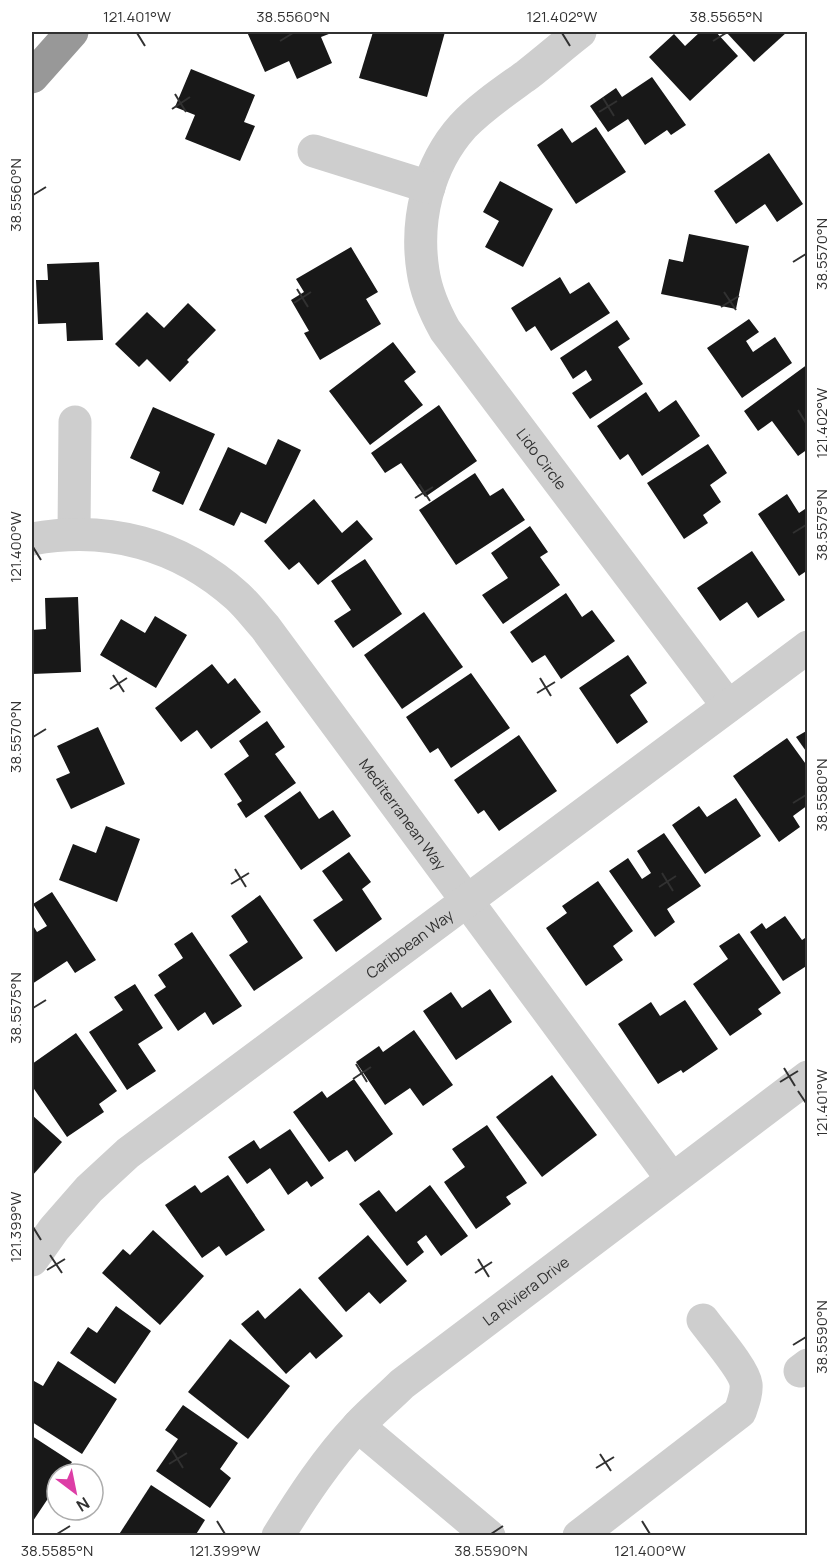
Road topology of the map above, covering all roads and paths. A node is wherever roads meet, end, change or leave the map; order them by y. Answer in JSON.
{"nodes":[{"id":1,"x":72,"y":32,"type":"edge"},
{"id":2,"x":580,"y":32,"type":"edge"},
{"id":3,"x":32,"y":77,"type":"edge"},
{"id":4,"x":314,"y":151,"type":"dead end"},
{"id":5,"x":429,"y":187,"type":"junction"},
{"id":6,"x":75,"y":422,"type":"dead end"},
{"id":7,"x":74,"y":533,"type":"junction"},
{"id":8,"x":32,"y":539,"type":"edge"},
{"id":9,"x":807,"y":647,"type":"edge"},
{"id":10,"x":728,"y":706,"type":"junction"},
{"id":11,"x":466,"y":900,"type":"junction"},
{"id":12,"x":807,"y":1077,"type":"edge"},
{"id":13,"x":672,"y":1179,"type":"junction"},
{"id":14,"x":32,"y":1260,"type":"edge"},
{"id":15,"x":703,"y":1320,"type":"dead end"},
{"id":16,"x":358,"y":1426,"type":"junction"},
{"id":17,"x":278,"y":1536,"type":"edge"},
{"id":18,"x":489,"y":1536,"type":"edge"},
{"id":19,"x":579,"y":1536,"type":"edge"}],
"edges":[{"from":1,"to":3,"type":"highway"},
{"from":2,"to":5,"type":"street","name":"Lido Circle"},
{"from":4,"to":5,"type":"street"},
{"from":5,"to":10,"type":"street","name":"Lido Circle"},
{"from":6,"to":7,"type":"street"},
{"from":7,"to":8,"type":"street","name":"Mediterranean Way"},
{"from":7,"to":11,"type":"street","name":"Mediterranean Way"},
{"from":9,"to":10,"type":"street","name":"Caribbean Way"},
{"from":10,"to":11,"type":"street","name":"Caribbean Way"},
{"from":11,"to":13,"type":"street","name":"Mediterranean Way"},
{"from":11,"to":14,"type":"street","name":"Caribbean Way"},
{"from":12,"to":13,"type":"street","name":"La Riviera Drive"},
{"from":13,"to":16,"type":"street","name":"La Riviera Drive"},
{"from":15,"to":19,"type":"street"},
{"from":16,"to":17,"type":"street","name":"La Riviera Drive"},
{"from":16,"to":18,"type":"street"}]}
